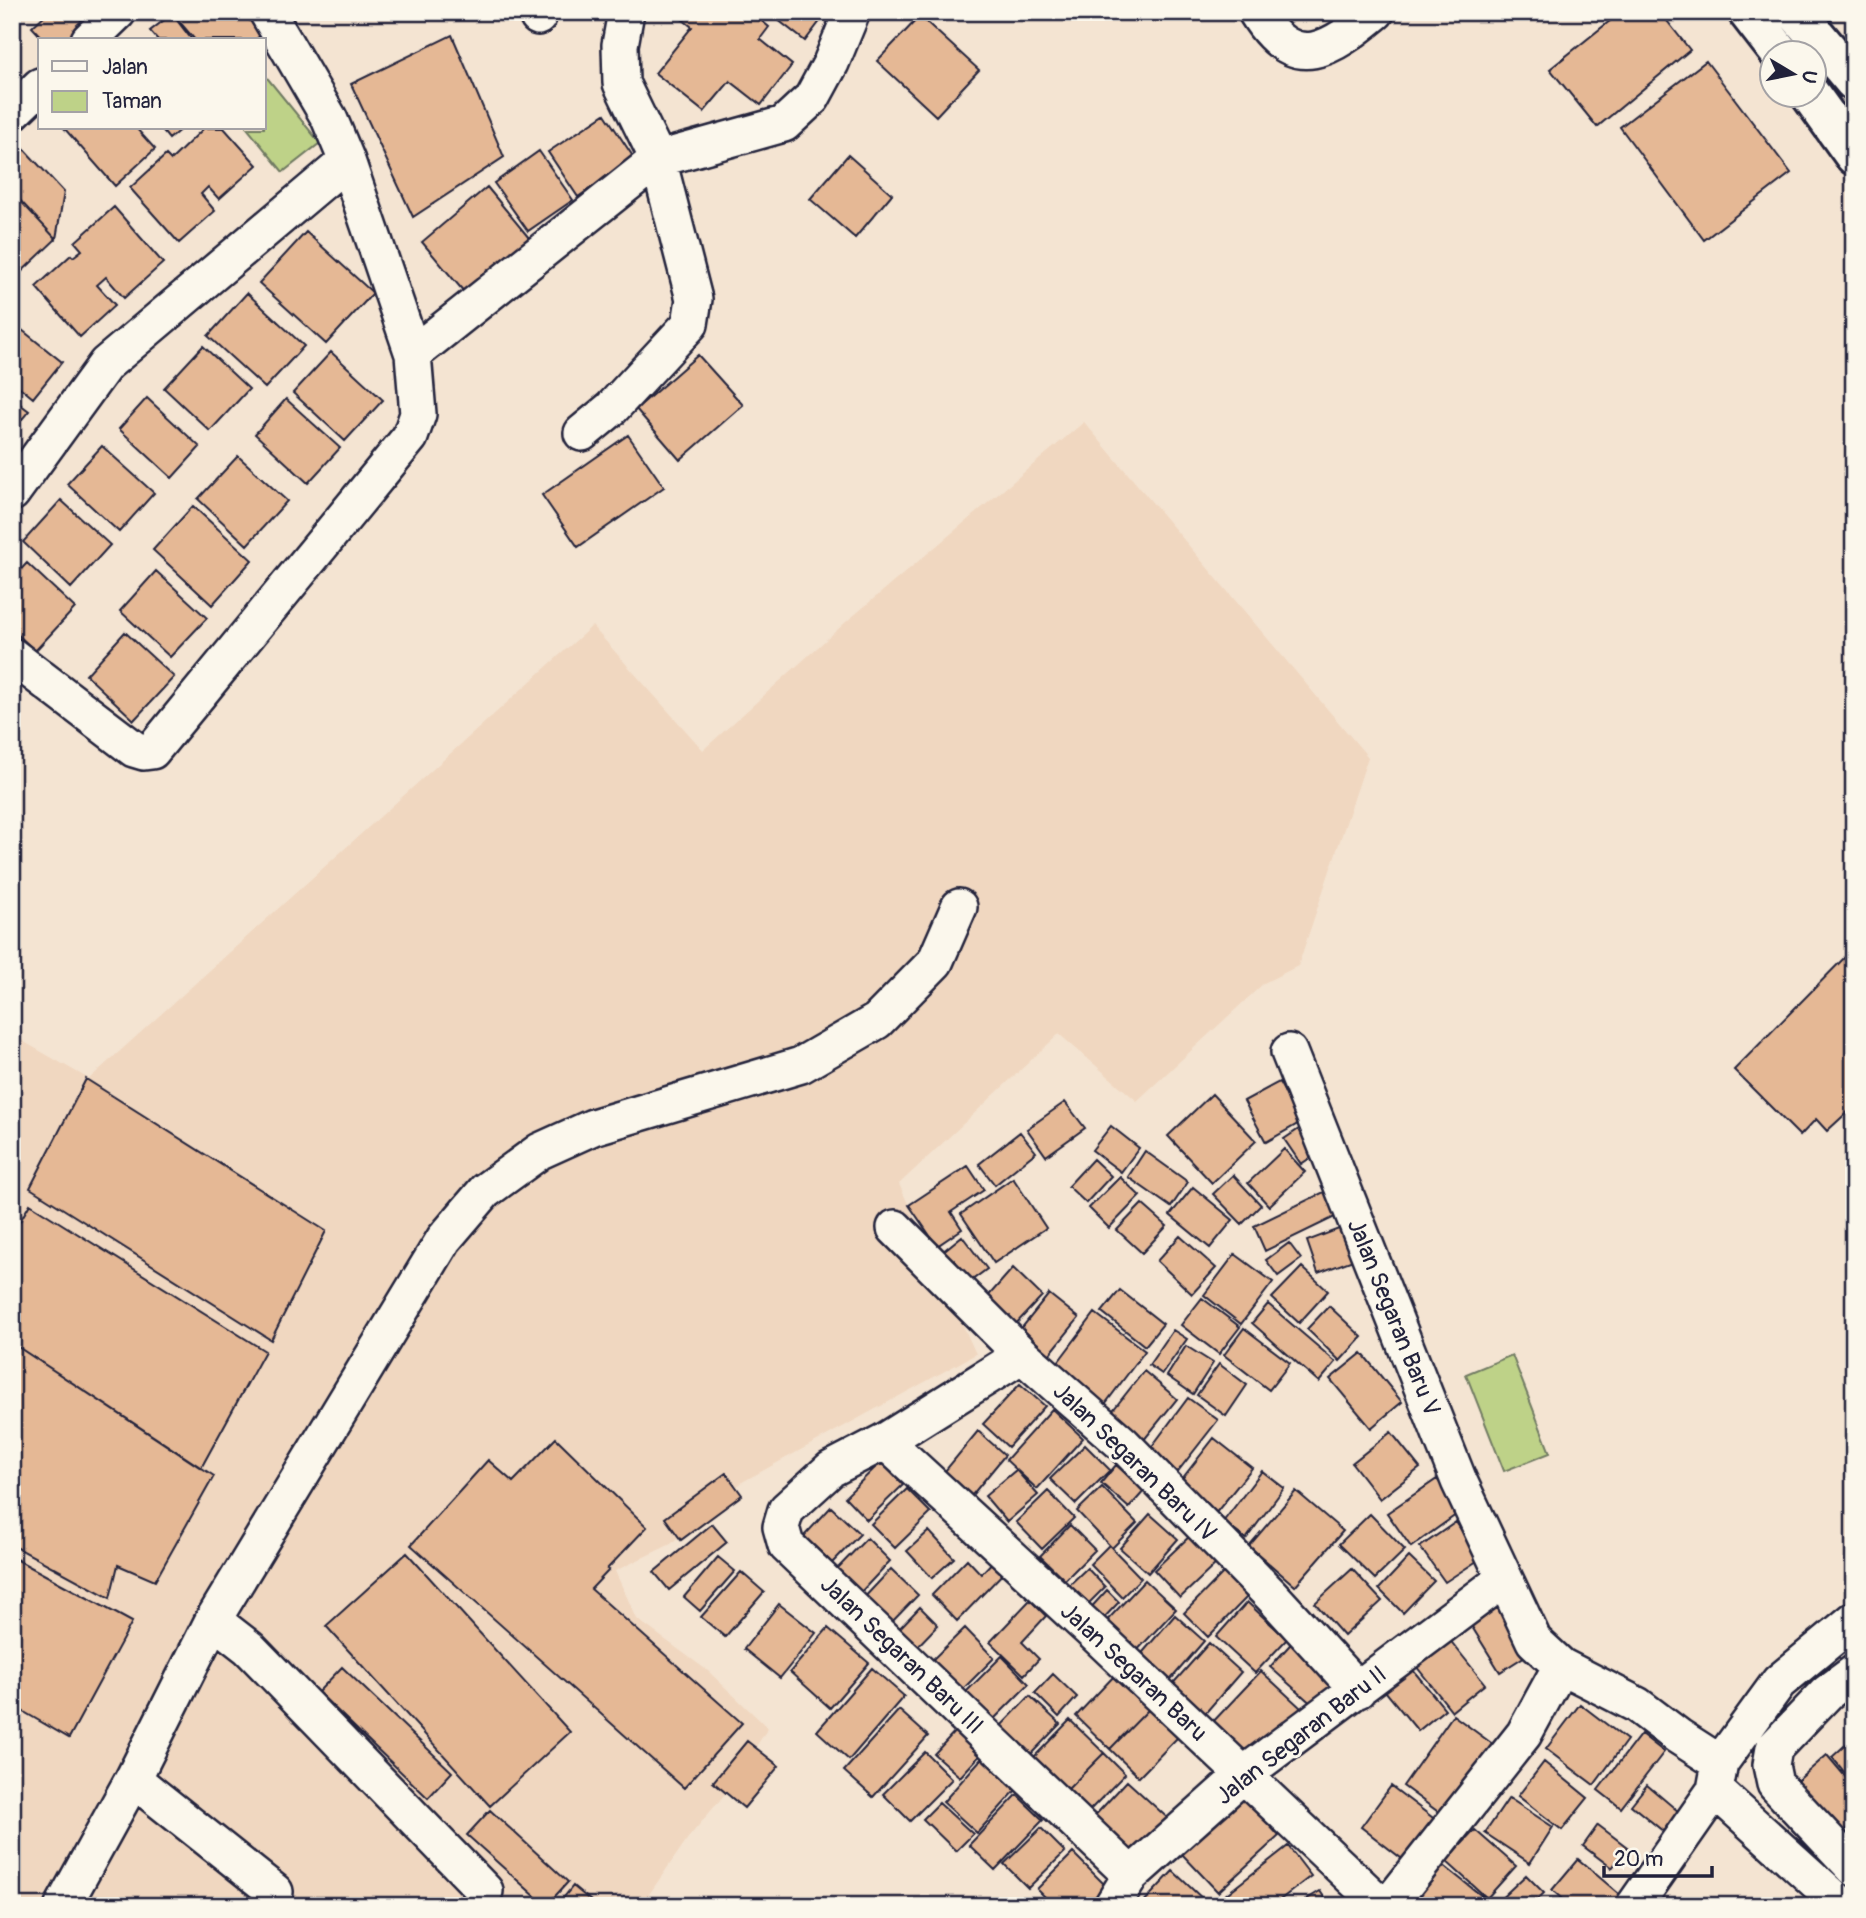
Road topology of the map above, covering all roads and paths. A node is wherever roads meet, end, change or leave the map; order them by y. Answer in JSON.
{"nodes":[{"id":1,"x":118,"y":12,"type":"edge"},
{"id":2,"x":267,"y":12,"type":"edge"},
{"id":3,"x":626,"y":12,"type":"edge"},
{"id":4,"x":852,"y":12,"type":"edge"},
{"id":5,"x":1256,"y":12,"type":"edge"},
{"id":6,"x":1376,"y":12,"type":"edge"},
{"id":7,"x":1748,"y":12,"type":"edge"},
{"id":8,"x":1796,"y":12,"type":"edge"},
{"id":9,"x":91,"y":38,"type":"edge"},
{"id":10,"x":1768,"y":38,"type":"edge"},
{"id":11,"x":1854,"y":81,"type":"edge"},
{"id":12,"x":38,"y":88,"type":"edge"},
{"id":13,"x":1820,"y":108,"type":"edge"},
{"id":14,"x":12,"y":113,"type":"edge"},
{"id":15,"x":1854,"y":155,"type":"edge"},
{"id":16,"x":657,"y":159,"type":"junction"},
{"id":17,"x":347,"y":162,"type":"junction"},
{"id":18,"x":413,"y":354,"type":"junction"},
{"id":19,"x":582,"y":433,"type":"dead end"},
{"id":20,"x":12,"y":493,"type":"edge"},
{"id":21,"x":12,"y":656,"type":"edge"},
{"id":22,"x":959,"y":907,"type":"dead end"},
{"id":23,"x":1289,"y":1052,"type":"dead end"},
{"id":24,"x":895,"y":1228,"type":"dead end"},
{"id":25,"x":1022,"y":1355,"type":"junction"},
{"id":26,"x":885,"y":1441,"type":"junction"},
{"id":27,"x":1504,"y":1579,"type":"junction"},
{"id":28,"x":213,"y":1620,"type":"junction"},
{"id":29,"x":1854,"y":1620,"type":"edge"},
{"id":30,"x":1561,"y":1666,"type":"junction"},
{"id":31,"x":1854,"y":1673,"type":"edge"},
{"id":32,"x":1358,"y":1690,"type":"junction"},
{"id":33,"x":1243,"y":1775,"type":"junction"},
{"id":34,"x":1718,"y":1776,"type":"junction"},
{"id":35,"x":133,"y":1779,"type":"junction"},
{"id":36,"x":1854,"y":1868,"type":"edge"},
{"id":37,"x":1131,"y":1875,"type":"junction"},
{"id":38,"x":485,"y":1891,"type":"dead end"},
{"id":39,"x":275,"y":1892,"type":"dead end"},
{"id":40,"x":64,"y":1906,"type":"edge"},
{"id":41,"x":1112,"y":1906,"type":"edge"},
{"id":42,"x":1382,"y":1906,"type":"edge"},
{"id":43,"x":1388,"y":1906,"type":"edge"},
{"id":44,"x":1634,"y":1906,"type":"edge"},
{"id":45,"x":1843,"y":1906,"type":"edge"}],
"edges":[{"from":1,"to":9,"type":"street"},
{"from":2,"to":17,"type":"street"},
{"from":3,"to":16,"type":"street"},
{"from":4,"to":16,"type":"street"},
{"from":5,"to":6,"type":"street"},
{"from":7,"to":10,"type":"main road"},
{"from":8,"to":11,"type":"main road"},
{"from":12,"to":14,"type":"street"},
{"from":13,"to":15,"type":"main road"},
{"from":16,"to":18,"type":"street"},
{"from":16,"to":19,"type":"street"},
{"from":17,"to":18,"type":"street"},
{"from":17,"to":20,"type":"street"},
{"from":18,"to":21,"type":"street"},
{"from":22,"to":28,"type":"street"},
{"from":23,"to":27,"type":"street","name":"Jalan Segaran Baru V"},
{"from":24,"to":25,"type":"street","name":"Jalan Segaran Baru IV"},
{"from":25,"to":26,"type":"street"},
{"from":25,"to":32,"type":"street","name":"Jalan Segaran Baru IV"},
{"from":26,"to":33,"type":"street","name":"Jalan Segaran Baru"},
{"from":26,"to":37,"type":"street","name":"Jalan Segaran Baru III"},
{"from":27,"to":30,"type":"street","name":"Jalan Segaran Baru V"},
{"from":27,"to":32,"type":"street","name":"Jalan Segaran Baru II"},
{"from":28,"to":35,"type":"street"},
{"from":28,"to":38,"type":"street"},
{"from":29,"to":34,"type":"street"},
{"from":30,"to":34,"type":"street","name":"Jalan Segaran Baru V"},
{"from":30,"to":43,"type":"street"},
{"from":31,"to":36,"type":"street"},
{"from":32,"to":33,"type":"street","name":"Jalan Segaran Baru II"},
{"from":33,"to":37,"type":"street","name":"Jalan Segaran Baru II"},
{"from":33,"to":42,"type":"street","name":"Jalan Segaran Baru"},
{"from":34,"to":44,"type":"street"},
{"from":34,"to":45,"type":"street","name":"Jalan Segaran Baru V"},
{"from":35,"to":39,"type":"street"},
{"from":35,"to":40,"type":"street"},
{"from":37,"to":41,"type":"street","name":"Jalan Segaran Baru II"}]}
